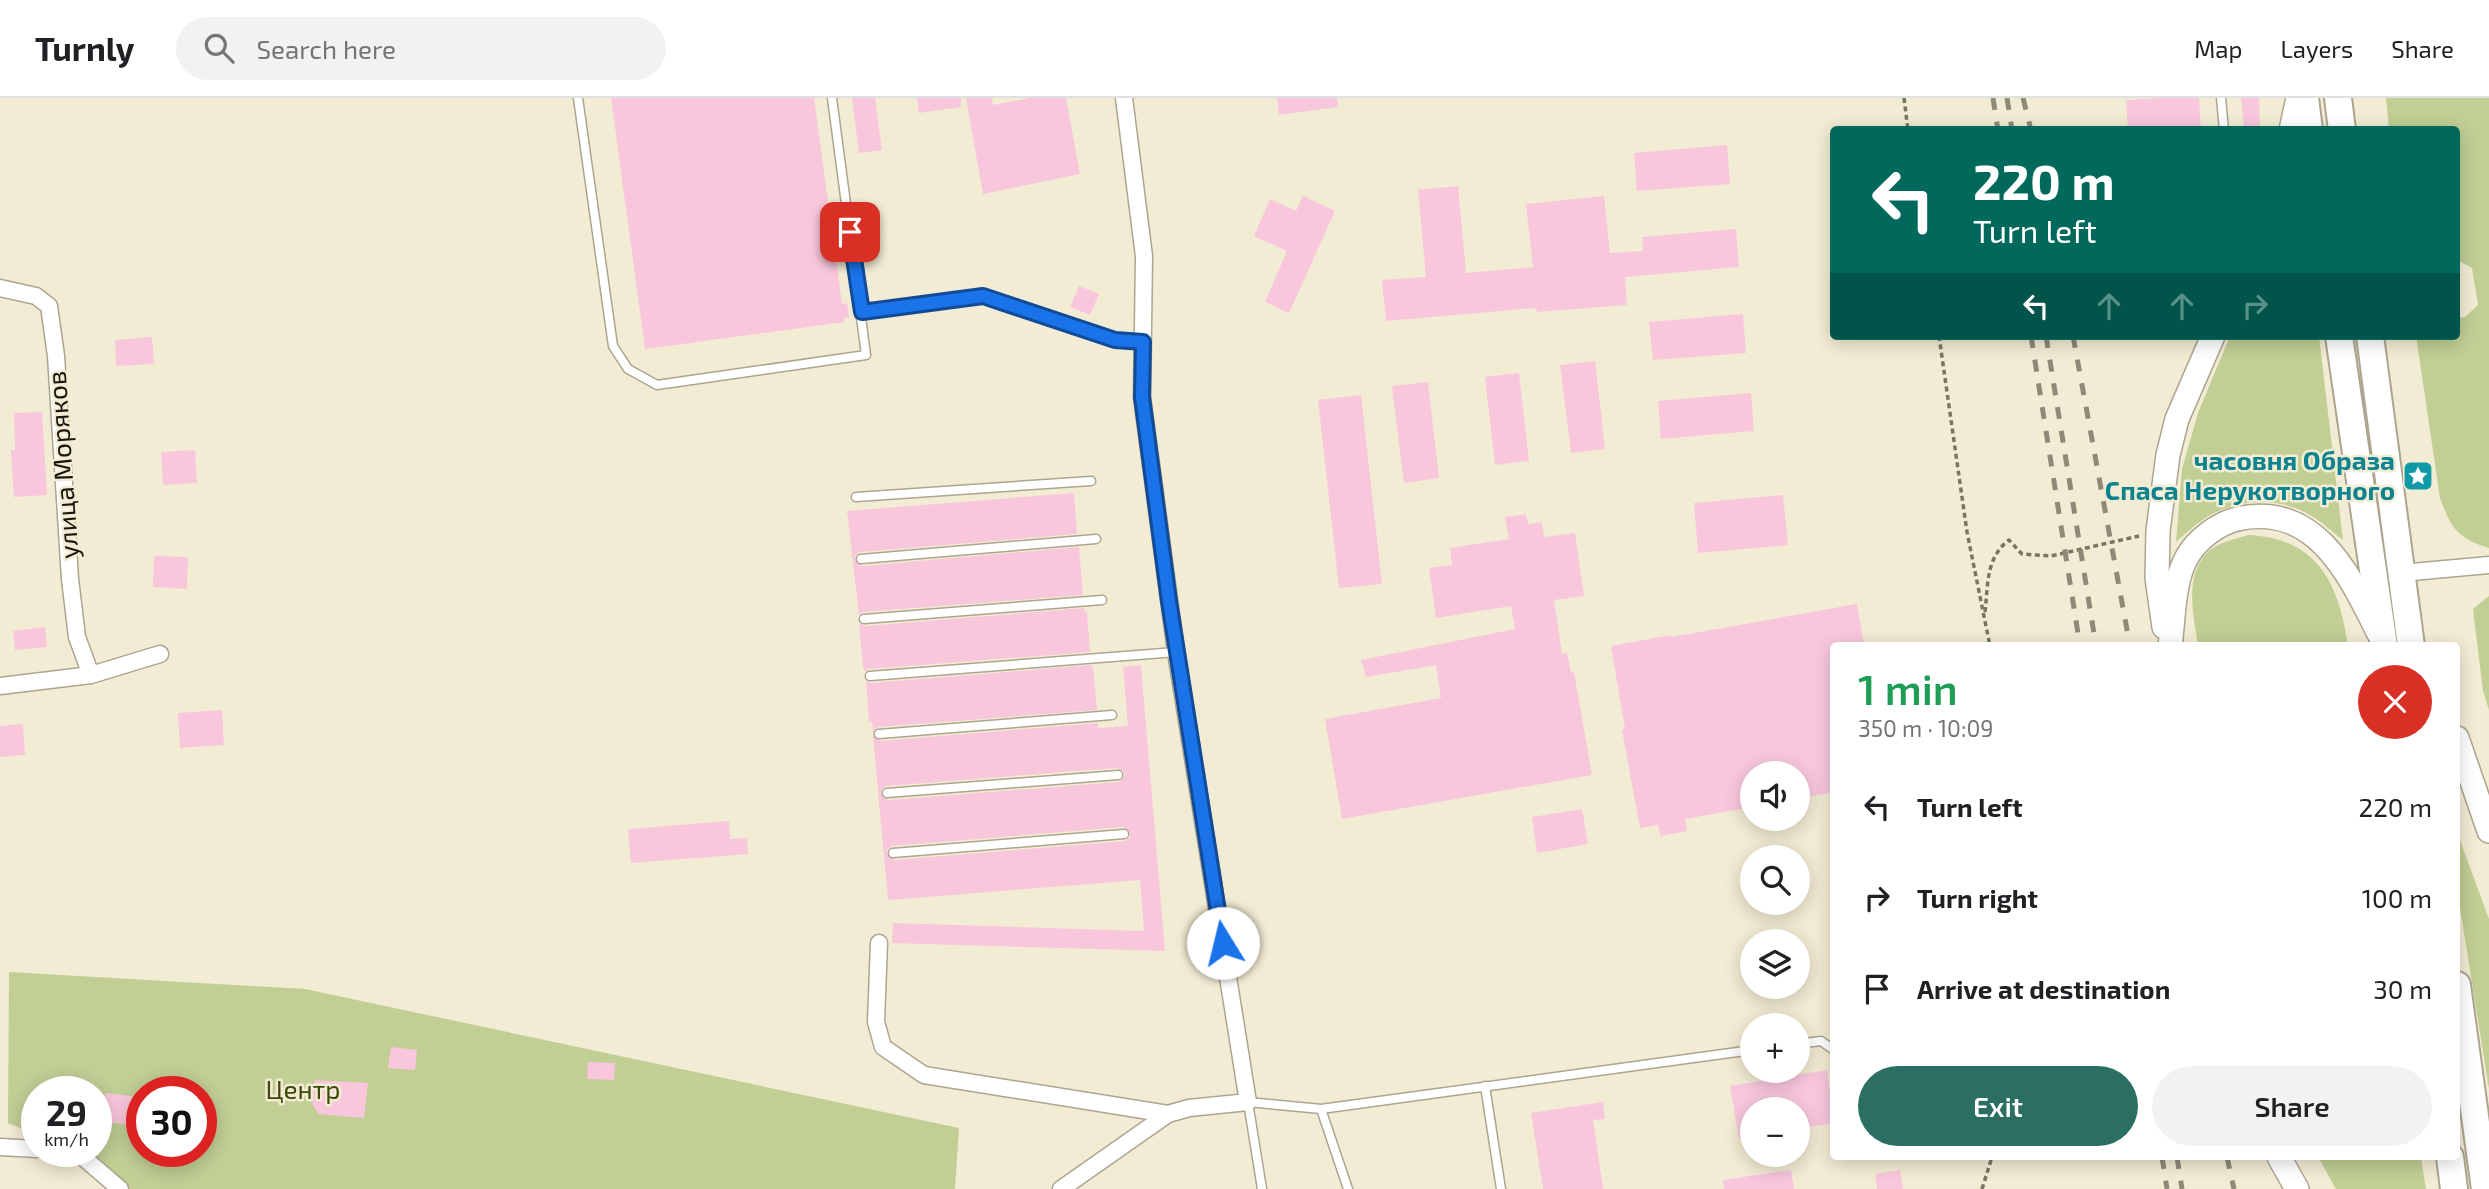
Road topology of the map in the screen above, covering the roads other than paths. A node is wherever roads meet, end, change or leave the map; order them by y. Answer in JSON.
{"nodes":[{"id":1,"x":578,"y":98,"type":"edge"},
{"id":2,"x":832,"y":98,"type":"edge"},
{"id":3,"x":1124,"y":98,"type":"edge"},
{"id":4,"x":2221,"y":98,"type":"edge"},
{"id":5,"x":2298,"y":98,"type":"edge"},
{"id":6,"x":2305,"y":98,"type":"edge"},
{"id":7,"x":2338,"y":98,"type":"edge"},
{"id":8,"x":2224,"y":126,"type":"edge"},
{"id":9,"x":2292,"y":126,"type":"edge"},
{"id":10,"x":2308,"y":126,"type":"edge"},
{"id":11,"x":2342,"y":126,"type":"edge"},
{"id":12,"x":0,"y":288,"type":"edge"},
{"id":13,"x":862,"y":312,"type":"junction"},
{"id":14,"x":2211,"y":340,"type":"edge"},
{"id":15,"x":2340,"y":340,"type":"edge"},
{"id":16,"x":2372,"y":340,"type":"edge"},
{"id":17,"x":1143,"y":342,"type":"junction"},
{"id":18,"x":1091,"y":481,"type":"dead end"},
{"id":19,"x":856,"y":497,"type":"dead end"},
{"id":20,"x":1096,"y":539,"type":"dead end"},
{"id":21,"x":861,"y":559,"type":"dead end"},
{"id":22,"x":2489,"y":565,"type":"edge"},
{"id":23,"x":2403,"y":586,"type":"junction"},
{"id":24,"x":1102,"y":600,"type":"dead end"},
{"id":25,"x":864,"y":619,"type":"dead end"},
{"id":26,"x":2167,"y":642,"type":"edge"},
{"id":27,"x":2169,"y":642,"type":"edge"},
{"id":28,"x":2382,"y":642,"type":"edge"},
{"id":29,"x":2384,"y":642,"type":"edge"},
{"id":30,"x":2410,"y":642,"type":"edge"},
{"id":31,"x":2423,"y":642,"type":"edge"},
{"id":32,"x":1176,"y":652,"type":"junction"},
{"id":33,"x":160,"y":654,"type":"dead end"},
{"id":34,"x":91,"y":675,"type":"junction"},
{"id":35,"x":870,"y":676,"type":"dead end"},
{"id":36,"x":0,"y":686,"type":"edge"},
{"id":37,"x":1112,"y":715,"type":"dead end"},
{"id":38,"x":879,"y":734,"type":"dead end"},
{"id":39,"x":2460,"y":745,"type":"edge"},
{"id":40,"x":1118,"y":775,"type":"dead end"},
{"id":41,"x":887,"y":793,"type":"dead end"},
{"id":42,"x":2489,"y":831,"type":"edge"},
{"id":43,"x":1124,"y":834,"type":"dead end"},
{"id":44,"x":893,"y":853,"type":"dead end"},
{"id":45,"x":879,"y":943,"type":"dead end"},
{"id":46,"x":2460,"y":1007,"type":"edge"},
{"id":47,"x":1810,"y":1042,"type":"edge"},
{"id":48,"x":1830,"y":1047,"type":"edge"},
{"id":49,"x":1740,"y":1052,"type":"edge"},
{"id":50,"x":1485,"y":1086,"type":"junction"},
{"id":51,"x":1248,"y":1102,"type":"junction"},
{"id":52,"x":1321,"y":1109,"type":"junction"},
{"id":53,"x":1168,"y":1114,"type":"junction"},
{"id":54,"x":0,"y":1146,"type":"edge"},
{"id":55,"x":21,"y":1148,"type":"edge"},
{"id":56,"x":2281,"y":1160,"type":"edge"},
{"id":57,"x":2450,"y":1160,"type":"edge"},
{"id":58,"x":94,"y":1167,"type":"edge"},
{"id":59,"x":120,"y":1189,"type":"edge"},
{"id":60,"x":1061,"y":1189,"type":"edge"},
{"id":61,"x":1262,"y":1189,"type":"edge"},
{"id":62,"x":1348,"y":1189,"type":"edge"},
{"id":63,"x":1501,"y":1189,"type":"edge"},
{"id":64,"x":2297,"y":1189,"type":"edge"},
{"id":65,"x":2454,"y":1189,"type":"edge"},
{"id":66,"x":2485,"y":1189,"type":"edge"}],
"edges":[{"from":1,"to":13,"type":"lane"},
{"from":2,"to":13,"type":"lane"},
{"from":3,"to":17,"type":"street"},
{"from":4,"to":8,"type":"lane"},
{"from":5,"to":9,"type":"main road"},
{"from":6,"to":10,"type":"highway"},
{"from":7,"to":11,"type":"highway"},
{"from":12,"to":34,"type":"street","name":"улица Моряков"},
{"from":13,"to":17,"type":"lane"},
{"from":14,"to":26,"type":"main road"},
{"from":15,"to":29,"type":"highway"},
{"from":16,"to":23,"type":"highway"},
{"from":17,"to":32,"type":"street"},
{"from":18,"to":19,"type":"lane"},
{"from":20,"to":21,"type":"lane"},
{"from":22,"to":23,"type":"street"},
{"from":23,"to":30,"type":"highway"},
{"from":23,"to":31,"type":"main road"},
{"from":24,"to":25,"type":"lane"},
{"from":27,"to":28,"type":"main road"},
{"from":32,"to":35,"type":"lane"},
{"from":32,"to":51,"type":"street"},
{"from":33,"to":34,"type":"street"},
{"from":34,"to":36,"type":"street"},
{"from":37,"to":38,"type":"lane"},
{"from":39,"to":42,"type":"main road"},
{"from":40,"to":41,"type":"lane"},
{"from":43,"to":44,"type":"lane"},
{"from":45,"to":53,"type":"street"},
{"from":46,"to":66,"type":"highway"},
{"from":47,"to":48,"type":"lane"},
{"from":49,"to":50,"type":"lane"},
{"from":50,"to":52,"type":"lane"},
{"from":50,"to":63,"type":"lane"},
{"from":51,"to":52,"type":"lane"},
{"from":51,"to":53,"type":"street"},
{"from":51,"to":61,"type":"lane"},
{"from":52,"to":62,"type":"lane"},
{"from":53,"to":60,"type":"street"},
{"from":54,"to":55,"type":"street"},
{"from":56,"to":64,"type":"main road"},
{"from":57,"to":65,"type":"highway"},
{"from":58,"to":59,"type":"street"}]}
